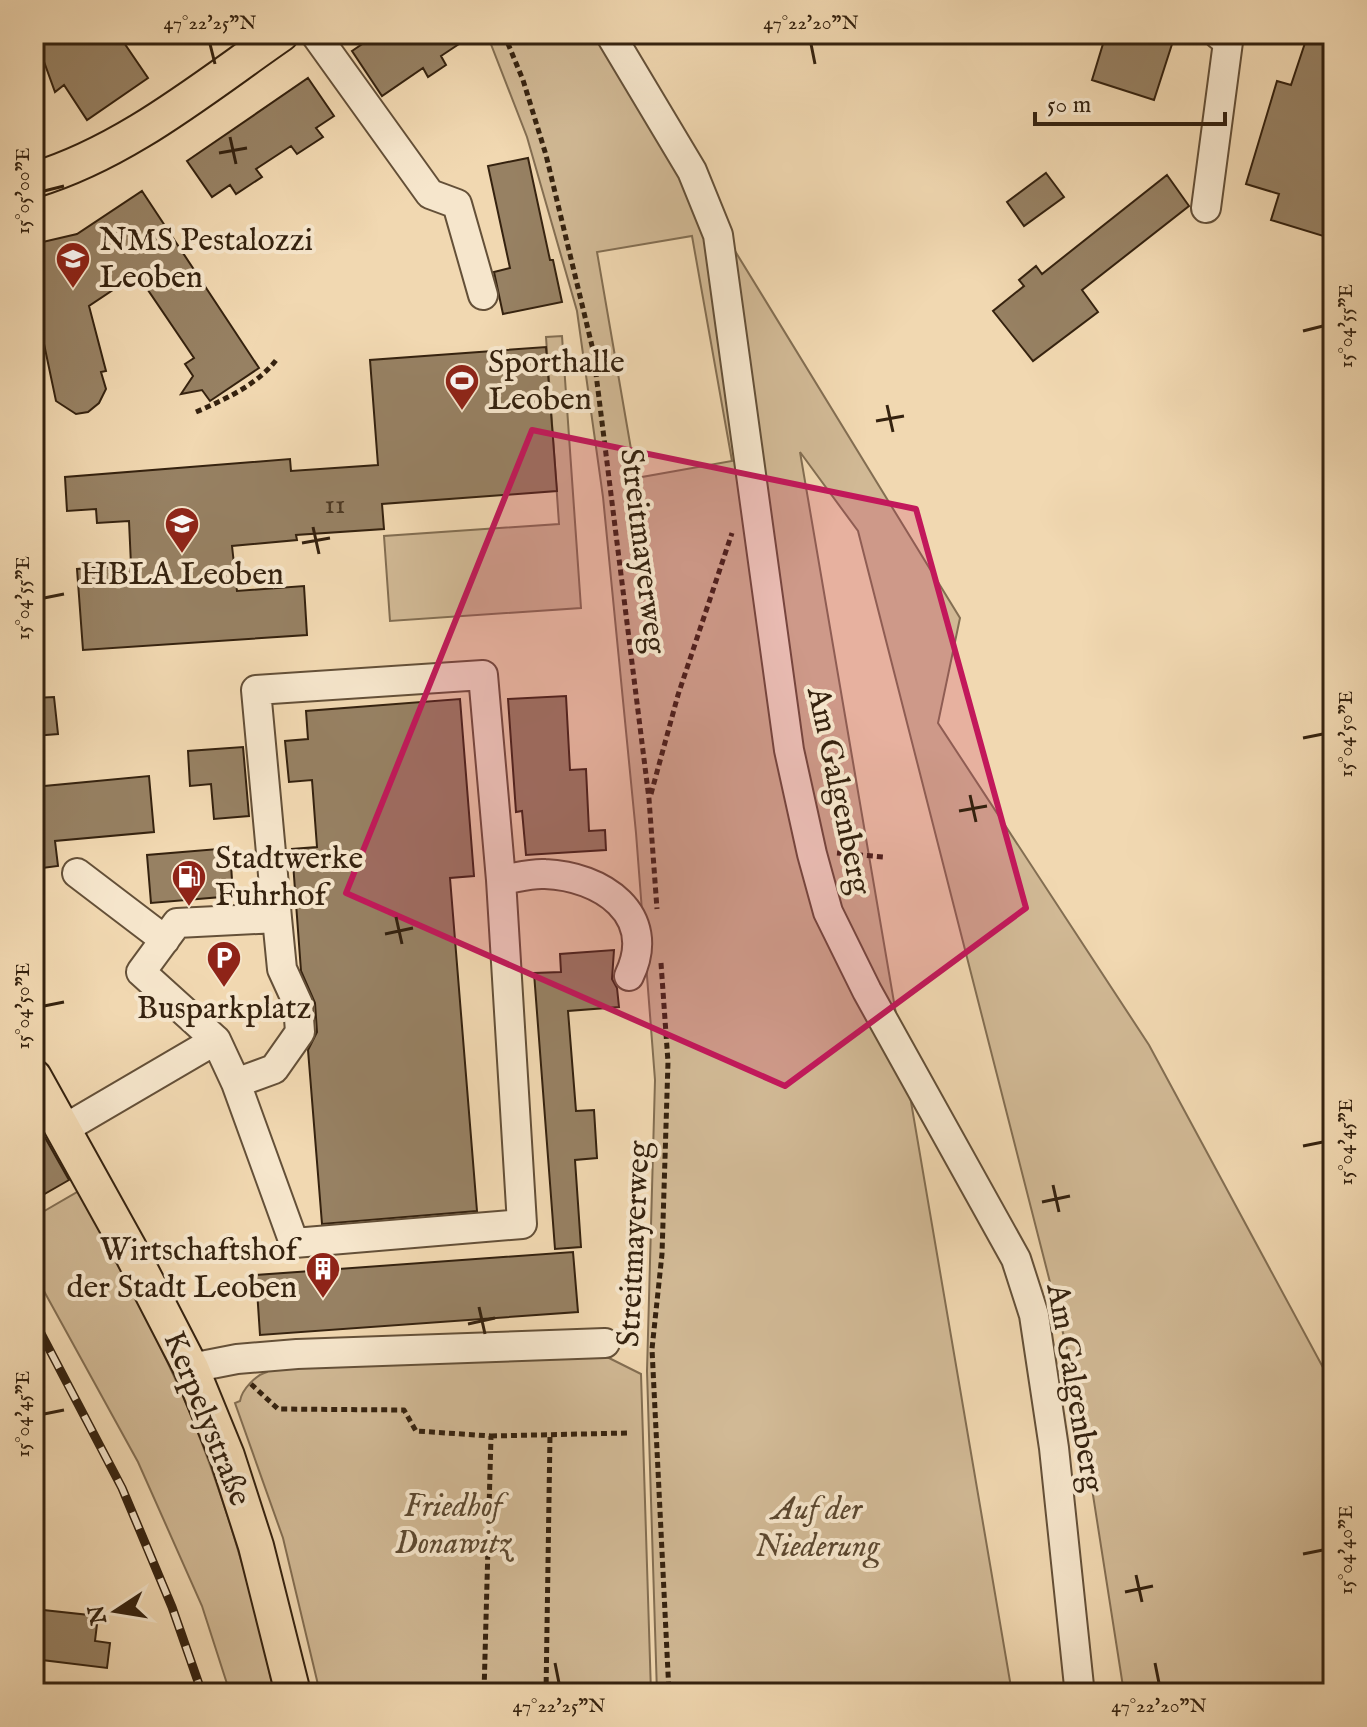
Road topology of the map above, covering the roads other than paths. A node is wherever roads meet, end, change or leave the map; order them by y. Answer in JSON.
{"nodes":[{"id":1,"x":281,"y":34,"type":"edge"},
{"id":2,"x":315,"y":34,"type":"edge"},
{"id":3,"x":610,"y":34,"type":"edge"},
{"id":4,"x":1218,"y":34,"type":"edge"},
{"id":5,"x":34,"y":180,"type":"edge"},
{"id":6,"x":1206,"y":208,"type":"dead end"},
{"id":7,"x":483,"y":295,"type":"dead end"},
{"id":8,"x":77,"y":873,"type":"dead end"},
{"id":9,"x":501,"y":880,"type":"junction"},
{"id":10,"x":277,"y":918,"type":"junction"},
{"id":11,"x":165,"y":940,"type":"junction"},
{"id":12,"x":629,"y":976,"type":"dead end"},
{"id":13,"x":216,"y":1040,"type":"junction"},
{"id":14,"x":34,"y":1077,"type":"edge"},
{"id":15,"x":236,"y":1083,"type":"junction"},
{"id":16,"x":64,"y":1129,"type":"junction"},
{"id":17,"x":605,"y":1343,"type":"dead end"},
{"id":18,"x":191,"y":1368,"type":"junction"},
{"id":19,"x":1079,"y":1686,"type":"dead end"},
{"id":20,"x":293,"y":1693,"type":"edge"}],
"edges":[{"from":1,"to":5,"type":"main road"},
{"from":2,"to":7,"type":"lane"},
{"from":3,"to":19,"type":"lane","name":"Am Galgenberg"},
{"from":4,"to":6,"type":"lane"},
{"from":8,"to":11,"type":"lane"},
{"from":9,"to":10,"type":"lane"},
{"from":9,"to":12,"type":"lane"},
{"from":9,"to":15,"type":"lane"},
{"from":10,"to":11,"type":"lane"},
{"from":10,"to":15,"type":"lane"},
{"from":11,"to":13,"type":"lane"},
{"from":13,"to":15,"type":"lane"},
{"from":13,"to":16,"type":"lane"},
{"from":14,"to":16,"type":"main road","name":"Kerpelystraße"},
{"from":16,"to":18,"type":"main road","name":"Kerpelystraße"},
{"from":17,"to":18,"type":"lane"},
{"from":18,"to":20,"type":"main road","name":"Kerpelystraße"}]}
